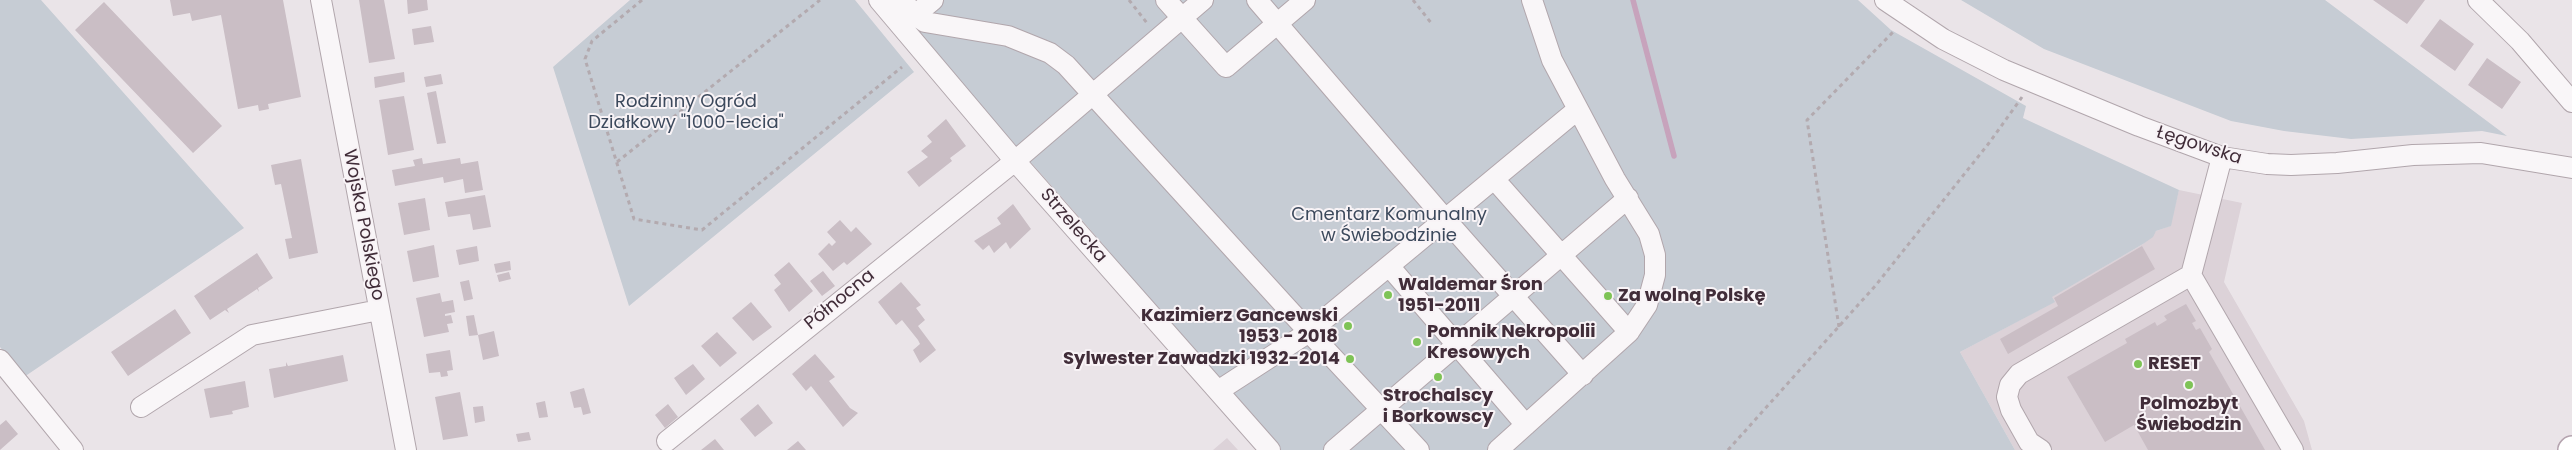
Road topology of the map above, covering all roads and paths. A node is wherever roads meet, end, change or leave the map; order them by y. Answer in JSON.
{"nodes":[{"id":1,"x":321,"y":0,"type":"edge"},
{"id":2,"x":642,"y":0,"type":"edge"},
{"id":3,"x":820,"y":0,"type":"edge"},
{"id":4,"x":879,"y":0,"type":"edge"},
{"id":5,"x":902,"y":0,"type":"edge"},
{"id":6,"x":933,"y":0,"type":"edge"},
{"id":7,"x":1129,"y":0,"type":"edge"},
{"id":8,"x":1166,"y":0,"type":"edge"},
{"id":9,"x":1204,"y":0,"type":"edge"},
{"id":10,"x":1257,"y":0,"type":"edge"},
{"id":11,"x":1305,"y":0,"type":"edge"},
{"id":12,"x":1413,"y":0,"type":"edge"},
{"id":13,"x":1532,"y":0,"type":"edge"},
{"id":14,"x":1885,"y":0,"type":"edge"},
{"id":15,"x":2478,"y":0,"type":"edge"},
{"id":16,"x":915,"y":16,"type":"junction"},
{"id":17,"x":1908,"y":17,"type":"junction"},
{"id":18,"x":1181,"y":19,"type":"junction"},
{"id":19,"x":1277,"y":24,"type":"junction"},
{"id":20,"x":1432,"y":24,"type":"dead end"},
{"id":21,"x":1159,"y":37,"type":"junction"},
{"id":22,"x":902,"y":67,"type":"dead end"},
{"id":23,"x":2033,"y":83,"type":"junction"},
{"id":24,"x":1092,"y":95,"type":"junction"},
{"id":25,"x":2572,"y":102,"type":"edge"},
{"id":26,"x":1577,"y":110,"type":"junction"},
{"id":27,"x":2222,"y":156,"type":"junction"},
{"id":28,"x":1015,"y":161,"type":"junction"},
{"id":29,"x":617,"y":162,"type":"junction"},
{"id":30,"x":2572,"y":168,"type":"edge"},
{"id":31,"x":1495,"y":180,"type":"junction"},
{"id":32,"x":1628,"y":198,"type":"junction"},
{"id":33,"x":1446,"y":220,"type":"junction"},
{"id":34,"x":1560,"y":254,"type":"junction"},
{"id":35,"x":1390,"y":266,"type":"junction"},
{"id":36,"x":2191,"y":275,"type":"junction"},
{"id":37,"x":1513,"y":295,"type":"junction"},
{"id":38,"x":379,"y":310,"type":"junction"},
{"id":39,"x":1839,"y":326,"type":"junction"},
{"id":40,"x":1309,"y":332,"type":"junction"},
{"id":41,"x":1629,"y":332,"type":"junction"},
{"id":42,"x":1456,"y":344,"type":"junction"},
{"id":43,"x":0,"y":360,"type":"edge"},
{"id":44,"x":1583,"y":374,"type":"junction"},
{"id":45,"x":1218,"y":392,"type":"junction"},
{"id":46,"x":140,"y":407,"type":"dead end"},
{"id":47,"x":1383,"y":409,"type":"junction"},
{"id":48,"x":1526,"y":425,"type":"junction"},
{"id":49,"x":667,"y":441,"type":"dead end"},
{"id":50,"x":73,"y":450,"type":"edge"},
{"id":51,"x":406,"y":450,"type":"edge"},
{"id":52,"x":1270,"y":450,"type":"edge"},
{"id":53,"x":1334,"y":450,"type":"edge"},
{"id":54,"x":1419,"y":450,"type":"edge"},
{"id":55,"x":1498,"y":450,"type":"edge"},
{"id":56,"x":1728,"y":450,"type":"edge"},
{"id":57,"x":2041,"y":450,"type":"edge"},
{"id":58,"x":2293,"y":450,"type":"edge"}],
"edges":[{"from":1,"to":38,"type":"street","name":"Wojska Polskiego"},
{"from":2,"to":29,"type":"path"},
{"from":3,"to":29,"type":"path"},
{"from":4,"to":28,"type":"street","name":"Strzelecka"},
{"from":5,"to":16,"type":"street"},
{"from":6,"to":16,"type":"street"},
{"from":7,"to":21,"type":"path"},
{"from":8,"to":18,"type":"street"},
{"from":9,"to":18,"type":"street","name":"Północna"},
{"from":10,"to":19,"type":"street"},
{"from":11,"to":19,"type":"street"},
{"from":12,"to":20,"type":"path"},
{"from":13,"to":26,"type":"street"},
{"from":14,"to":17,"type":"street","name":"Łęgowska"},
{"from":15,"to":25,"type":"street"},
{"from":16,"to":24,"type":"street"},
{"from":17,"to":23,"type":"street","name":"Łęgowska"},
{"from":17,"to":39,"type":"path"},
{"from":18,"to":19,"type":"street"},
{"from":18,"to":21,"type":"street","name":"Północna"},
{"from":19,"to":33,"type":"street"},
{"from":21,"to":24,"type":"street","name":"Północna"},
{"from":22,"to":29,"type":"path"},
{"from":23,"to":27,"type":"street","name":"Łęgowska"},
{"from":23,"to":39,"type":"path"},
{"from":24,"to":28,"type":"street","name":"Północna"},
{"from":24,"to":40,"type":"street"},
{"from":26,"to":31,"type":"street"},
{"from":26,"to":32,"type":"street"},
{"from":27,"to":30,"type":"street","name":"Łęgowska"},
{"from":27,"to":36,"type":"street"},
{"from":28,"to":45,"type":"street","name":"Strzelecka"},
{"from":28,"to":49,"type":"street","name":"Północna"},
{"from":31,"to":33,"type":"street"},
{"from":31,"to":34,"type":"street"},
{"from":32,"to":34,"type":"street"},
{"from":32,"to":41,"type":"street"},
{"from":33,"to":35,"type":"street"},
{"from":33,"to":37,"type":"street"},
{"from":34,"to":37,"type":"street"},
{"from":34,"to":41,"type":"street"},
{"from":35,"to":40,"type":"street"},
{"from":35,"to":42,"type":"street"},
{"from":36,"to":57,"type":"street"},
{"from":36,"to":58,"type":"street"},
{"from":37,"to":42,"type":"street"},
{"from":37,"to":44,"type":"street"},
{"from":38,"to":46,"type":"street"},
{"from":38,"to":51,"type":"street","name":"Wojska Polskiego"},
{"from":39,"to":56,"type":"path"},
{"from":40,"to":45,"type":"street"},
{"from":40,"to":47,"type":"street"},
{"from":41,"to":44,"type":"street"},
{"from":42,"to":47,"type":"street"},
{"from":42,"to":48,"type":"street"},
{"from":43,"to":50,"type":"street"},
{"from":44,"to":48,"type":"street"},
{"from":45,"to":52,"type":"street","name":"Strzelecka"},
{"from":47,"to":53,"type":"street"},
{"from":47,"to":54,"type":"street"},
{"from":48,"to":55,"type":"street"}]}
